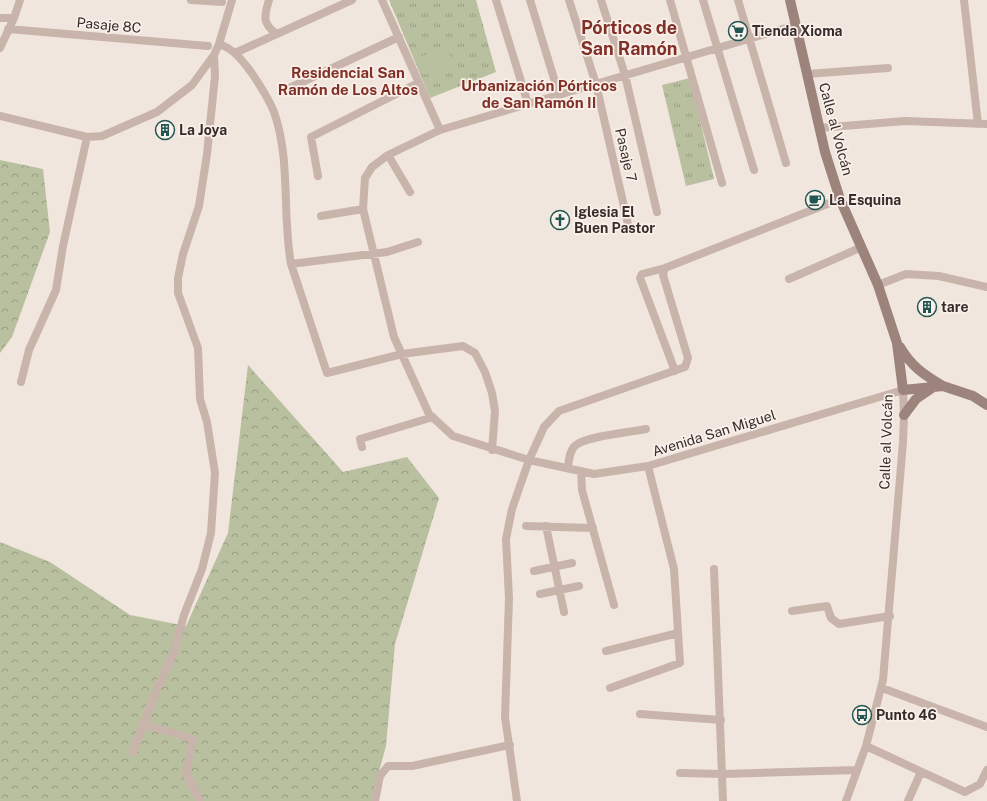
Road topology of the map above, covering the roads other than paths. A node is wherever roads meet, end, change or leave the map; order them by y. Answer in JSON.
{"nodes":[{"id":1,"x":20,"y":0,"type":"edge"},
{"id":2,"x":191,"y":0,"type":"edge"},
{"id":3,"x":232,"y":0,"type":"edge"},
{"id":4,"x":269,"y":0,"type":"edge"},
{"id":5,"x":352,"y":0,"type":"edge"},
{"id":6,"x":382,"y":0,"type":"edge"},
{"id":7,"x":496,"y":0,"type":"edge"},
{"id":8,"x":530,"y":0,"type":"edge"},
{"id":9,"x":569,"y":0,"type":"edge"},
{"id":10,"x":601,"y":0,"type":"edge"},
{"id":11,"x":670,"y":0,"type":"edge"},
{"id":12,"x":703,"y":0,"type":"edge"},
{"id":13,"x":738,"y":0,"type":"edge"},
{"id":14,"x":790,"y":0,"type":"edge"},
{"id":15,"x":964,"y":0,"type":"edge"},
{"id":16,"x":222,"y":2,"type":"dead end"},
{"id":17,"x":333,"y":4,"type":"edge"},
{"id":18,"x":0,"y":18,"type":"edge"},
{"id":19,"x":14,"y":18,"type":"junction"},
{"id":20,"x":796,"y":25,"type":"junction"},
{"id":21,"x":8,"y":29,"type":"junction"},
{"id":22,"x":277,"y":34,"type":"junction"},
{"id":23,"x":398,"y":37,"type":"junction"},
{"id":24,"x":749,"y":38,"type":"junction"},
{"id":25,"x":219,"y":44,"type":"junction"},
{"id":26,"x":208,"y":46,"type":"dead end"},
{"id":27,"x":718,"y":47,"type":"junction"},
{"id":28,"x":0,"y":48,"type":"edge"},
{"id":29,"x":235,"y":53,"type":"junction"},
{"id":30,"x":214,"y":55,"type":"junction"},
{"id":31,"x":686,"y":57,"type":"junction"},
{"id":32,"x":888,"y":68,"type":"dead end"},
{"id":33,"x":807,"y":74,"type":"junction"},
{"id":34,"x":625,"y":75,"type":"junction"},
{"id":35,"x":418,"y":83,"type":"junction"},
{"id":36,"x":596,"y":84,"type":"junction"},
{"id":37,"x":285,"y":90,"type":"dead end"},
{"id":38,"x":559,"y":94,"type":"junction"},
{"id":39,"x":528,"y":104,"type":"junction"},
{"id":40,"x":0,"y":116,"type":"edge"},
{"id":41,"x":978,"y":124,"type":"junction"},
{"id":42,"x":987,"y":124,"type":"edge"},
{"id":43,"x":819,"y":128,"type":"junction"},
{"id":44,"x":440,"y":130,"type":"junction"},
{"id":45,"x":87,"y":137,"type":"junction"},
{"id":46,"x":388,"y":155,"type":"junction"},
{"id":47,"x":786,"y":163,"type":"dead end"},
{"id":48,"x":754,"y":170,"type":"dead end"},
{"id":49,"x":318,"y":176,"type":"dead end"},
{"id":50,"x":722,"y":183,"type":"dead end"},
{"id":51,"x":410,"y":192,"type":"dead end"},
{"id":52,"x":840,"y":199,"type":"junction"},
{"id":53,"x":363,"y":208,"type":"junction"},
{"id":54,"x":657,"y":212,"type":"dead end"},
{"id":55,"x":321,"y":216,"type":"dead end"},
{"id":56,"x":628,"y":224,"type":"dead end"},
{"id":57,"x":418,"y":242,"type":"dead end"},
{"id":58,"x":862,"y":247,"type":"junction"},
{"id":59,"x":373,"y":254,"type":"junction"},
{"id":60,"x":291,"y":264,"type":"junction"},
{"id":61,"x":665,"y":268,"type":"junction"},
{"id":62,"x":789,"y":279,"type":"dead end"},
{"id":63,"x":878,"y":286,"type":"junction"},
{"id":64,"x":987,"y":287,"type":"edge"},
{"id":65,"x":897,"y":342,"type":"junction"},
{"id":66,"x":402,"y":354,"type":"junction"},
{"id":67,"x":675,"y":371,"type":"junction"},
{"id":68,"x":21,"y":382,"type":"dead end"},
{"id":69,"x":939,"y":386,"type":"junction"},
{"id":70,"x":903,"y":390,"type":"junction"},
{"id":71,"x":987,"y":405,"type":"edge"},
{"id":72,"x":904,"y":415,"type":"junction"},
{"id":73,"x":433,"y":417,"type":"junction"},
{"id":74,"x":646,"y":429,"type":"dead end"},
{"id":75,"x":362,"y":447,"type":"dead end"},
{"id":76,"x":492,"y":450,"type":"junction"},
{"id":77,"x":529,"y":460,"type":"junction"},
{"id":78,"x":648,"y":466,"type":"junction"},
{"id":79,"x":568,"y":468,"type":"junction"},
{"id":80,"x":581,"y":471,"type":"junction"},
{"id":81,"x":526,"y":526,"type":"dead end"},
{"id":82,"x":546,"y":526,"type":"junction"},
{"id":83,"x":593,"y":528,"type":"junction"},
{"id":84,"x":572,"y":563,"type":"dead end"},
{"id":85,"x":554,"y":567,"type":"junction"},
{"id":86,"x":714,"y":569,"type":"dead end"},
{"id":87,"x":534,"y":571,"type":"dead end"},
{"id":88,"x":579,"y":586,"type":"dead end"},
{"id":89,"x":559,"y":590,"type":"junction"},
{"id":90,"x":540,"y":594,"type":"dead end"},
{"id":91,"x":614,"y":605,"type":"dead end"},
{"id":92,"x":792,"y":611,"type":"dead end"},
{"id":93,"x":564,"y":612,"type":"dead end"},
{"id":94,"x":890,"y":616,"type":"junction"},
{"id":95,"x":678,"y":633,"type":"junction"},
{"id":96,"x":606,"y":651,"type":"dead end"},
{"id":97,"x":610,"y":688,"type":"dead end"},
{"id":98,"x":882,"y":688,"type":"junction"},
{"id":99,"x":640,"y":714,"type":"dead end"},
{"id":100,"x":721,"y":720,"type":"junction"},
{"id":101,"x":143,"y":724,"type":"junction"},
{"id":102,"x":987,"y":727,"type":"edge"},
{"id":103,"x":510,"y":745,"type":"junction"},
{"id":104,"x":866,"y":746,"type":"junction"},
{"id":105,"x":133,"y":752,"type":"dead end"},
{"id":106,"x":857,"y":770,"type":"junction"},
{"id":107,"x":987,"y":770,"type":"edge"},
{"id":108,"x":921,"y":772,"type":"junction"},
{"id":109,"x":680,"y":773,"type":"dead end"},
{"id":110,"x":723,"y":774,"type":"junction"},
{"id":111,"x":200,"y":801,"type":"edge"},
{"id":112,"x":374,"y":801,"type":"edge"},
{"id":113,"x":517,"y":801,"type":"edge"},
{"id":114,"x":723,"y":801,"type":"edge"},
{"id":115,"x":846,"y":801,"type":"edge"},
{"id":116,"x":908,"y":801,"type":"edge"}],
"edges":[{"from":1,"to":19,"type":"street"},
{"from":2,"to":16,"type":"street"},
{"from":3,"to":25,"type":"street"},
{"from":4,"to":22,"type":"street"},
{"from":5,"to":17,"type":"street"},
{"from":6,"to":23,"type":"street"},
{"from":7,"to":39,"type":"street"},
{"from":8,"to":38,"type":"street"},
{"from":9,"to":36,"type":"street","name":"Pasaje 7"},
{"from":10,"to":34,"type":"street"},
{"from":11,"to":31,"type":"street"},
{"from":12,"to":27,"type":"street"},
{"from":13,"to":24,"type":"street"},
{"from":14,"to":20,"type":"main road","name":"Calle al Volcán"},
{"from":15,"to":41,"type":"street"},
{"from":17,"to":22,"type":"street"},
{"from":18,"to":19,"type":"street"},
{"from":19,"to":21,"type":"street"},
{"from":20,"to":24,"type":"street","name":"Avenida San Miguel"},
{"from":20,"to":33,"type":"main road","name":"Calle al Volcán"},
{"from":21,"to":26,"type":"street","name":"Pasaje 8C"},
{"from":21,"to":28,"type":"street"},
{"from":22,"to":29,"type":"street"},
{"from":23,"to":35,"type":"street"},
{"from":23,"to":37,"type":"street"},
{"from":24,"to":27,"type":"street","name":"Avenida San Miguel"},
{"from":24,"to":47,"type":"street"},
{"from":25,"to":29,"type":"street"},
{"from":25,"to":30,"type":"street"},
{"from":27,"to":31,"type":"street","name":"Avenida San Miguel"},
{"from":27,"to":48,"type":"street"},
{"from":29,"to":60,"type":"street"},
{"from":30,"to":45,"type":"street"},
{"from":30,"to":101,"type":"street"},
{"from":31,"to":34,"type":"street","name":"Avenida San Miguel"},
{"from":31,"to":50,"type":"street"},
{"from":32,"to":33,"type":"street"},
{"from":33,"to":43,"type":"main road","name":"Calle al Volcán"},
{"from":34,"to":36,"type":"street","name":"Avenida San Miguel"},
{"from":34,"to":54,"type":"street"},
{"from":35,"to":44,"type":"street"},
{"from":35,"to":49,"type":"street"},
{"from":36,"to":38,"type":"street","name":"Avenida San Miguel"},
{"from":36,"to":56,"type":"street","name":"Pasaje 7"},
{"from":38,"to":39,"type":"street","name":"Avenida San Miguel"},
{"from":39,"to":44,"type":"street","name":"Avenida San Miguel"},
{"from":40,"to":45,"type":"street"},
{"from":41,"to":42,"type":"street"},
{"from":41,"to":43,"type":"street"},
{"from":43,"to":52,"type":"main road","name":"Calle al Volcán"},
{"from":44,"to":46,"type":"street","name":"Avenida San Miguel"},
{"from":45,"to":68,"type":"street"},
{"from":46,"to":51,"type":"street"},
{"from":46,"to":53,"type":"street","name":"Avenida San Miguel"},
{"from":52,"to":58,"type":"main road","name":"Calle al Volcán"},
{"from":52,"to":61,"type":"street"},
{"from":53,"to":55,"type":"street"},
{"from":53,"to":59,"type":"street","name":"Avenida San Miguel"},
{"from":57,"to":59,"type":"street"},
{"from":58,"to":62,"type":"street"},
{"from":58,"to":63,"type":"main road","name":"Calle al Volcán"},
{"from":59,"to":60,"type":"street"},
{"from":59,"to":66,"type":"street","name":"Avenida San Miguel"},
{"from":60,"to":66,"type":"street"},
{"from":61,"to":67,"type":"street"},
{"from":61,"to":67,"type":"street"},
{"from":63,"to":64,"type":"street"},
{"from":63,"to":65,"type":"main road","name":"Calle al Volcán"},
{"from":65,"to":69,"type":"main road"},
{"from":65,"to":70,"type":"main road","name":"Calle al Volcán"},
{"from":66,"to":73,"type":"street","name":"Avenida San Miguel"},
{"from":66,"to":76,"type":"street"},
{"from":67,"to":77,"type":"street"},
{"from":69,"to":70,"type":"main road"},
{"from":69,"to":71,"type":"main road"},
{"from":69,"to":72,"type":"main road"},
{"from":70,"to":72,"type":"street","name":"Calle al Volcán"},
{"from":70,"to":78,"type":"street","name":"Avenida San Miguel"},
{"from":72,"to":94,"type":"street","name":"Calle al Volcán"},
{"from":73,"to":75,"type":"street"},
{"from":73,"to":76,"type":"street","name":"Avenida San Miguel"},
{"from":74,"to":79,"type":"street"},
{"from":76,"to":77,"type":"street","name":"Avenida San Miguel"},
{"from":77,"to":79,"type":"street","name":"Avenida San Miguel"},
{"from":77,"to":103,"type":"street"},
{"from":78,"to":80,"type":"street","name":"Avenida San Miguel"},
{"from":78,"to":95,"type":"street"},
{"from":79,"to":80,"type":"street","name":"Avenida San Miguel"},
{"from":80,"to":83,"type":"street"},
{"from":81,"to":82,"type":"street"},
{"from":82,"to":83,"type":"street"},
{"from":82,"to":85,"type":"street"},
{"from":83,"to":91,"type":"street"},
{"from":84,"to":85,"type":"street"},
{"from":85,"to":87,"type":"street"},
{"from":85,"to":89,"type":"street"},
{"from":86,"to":100,"type":"street"},
{"from":88,"to":89,"type":"street"},
{"from":89,"to":90,"type":"street"},
{"from":89,"to":93,"type":"street"},
{"from":92,"to":94,"type":"street"},
{"from":94,"to":98,"type":"street","name":"Calle al Volcán"},
{"from":95,"to":96,"type":"street"},
{"from":95,"to":97,"type":"street"},
{"from":98,"to":102,"type":"street"},
{"from":98,"to":104,"type":"street","name":"Calle al Volcán"},
{"from":99,"to":100,"type":"street"},
{"from":100,"to":110,"type":"street"},
{"from":101,"to":105,"type":"street"},
{"from":101,"to":111,"type":"street"},
{"from":103,"to":112,"type":"street"},
{"from":103,"to":113,"type":"street"},
{"from":104,"to":106,"type":"street","name":"Calle al Volcán"},
{"from":104,"to":108,"type":"street"},
{"from":106,"to":110,"type":"street"},
{"from":106,"to":115,"type":"street","name":"Calle al Volcán"},
{"from":107,"to":108,"type":"street"},
{"from":108,"to":116,"type":"street"},
{"from":109,"to":110,"type":"street"},
{"from":110,"to":114,"type":"street"}]}
